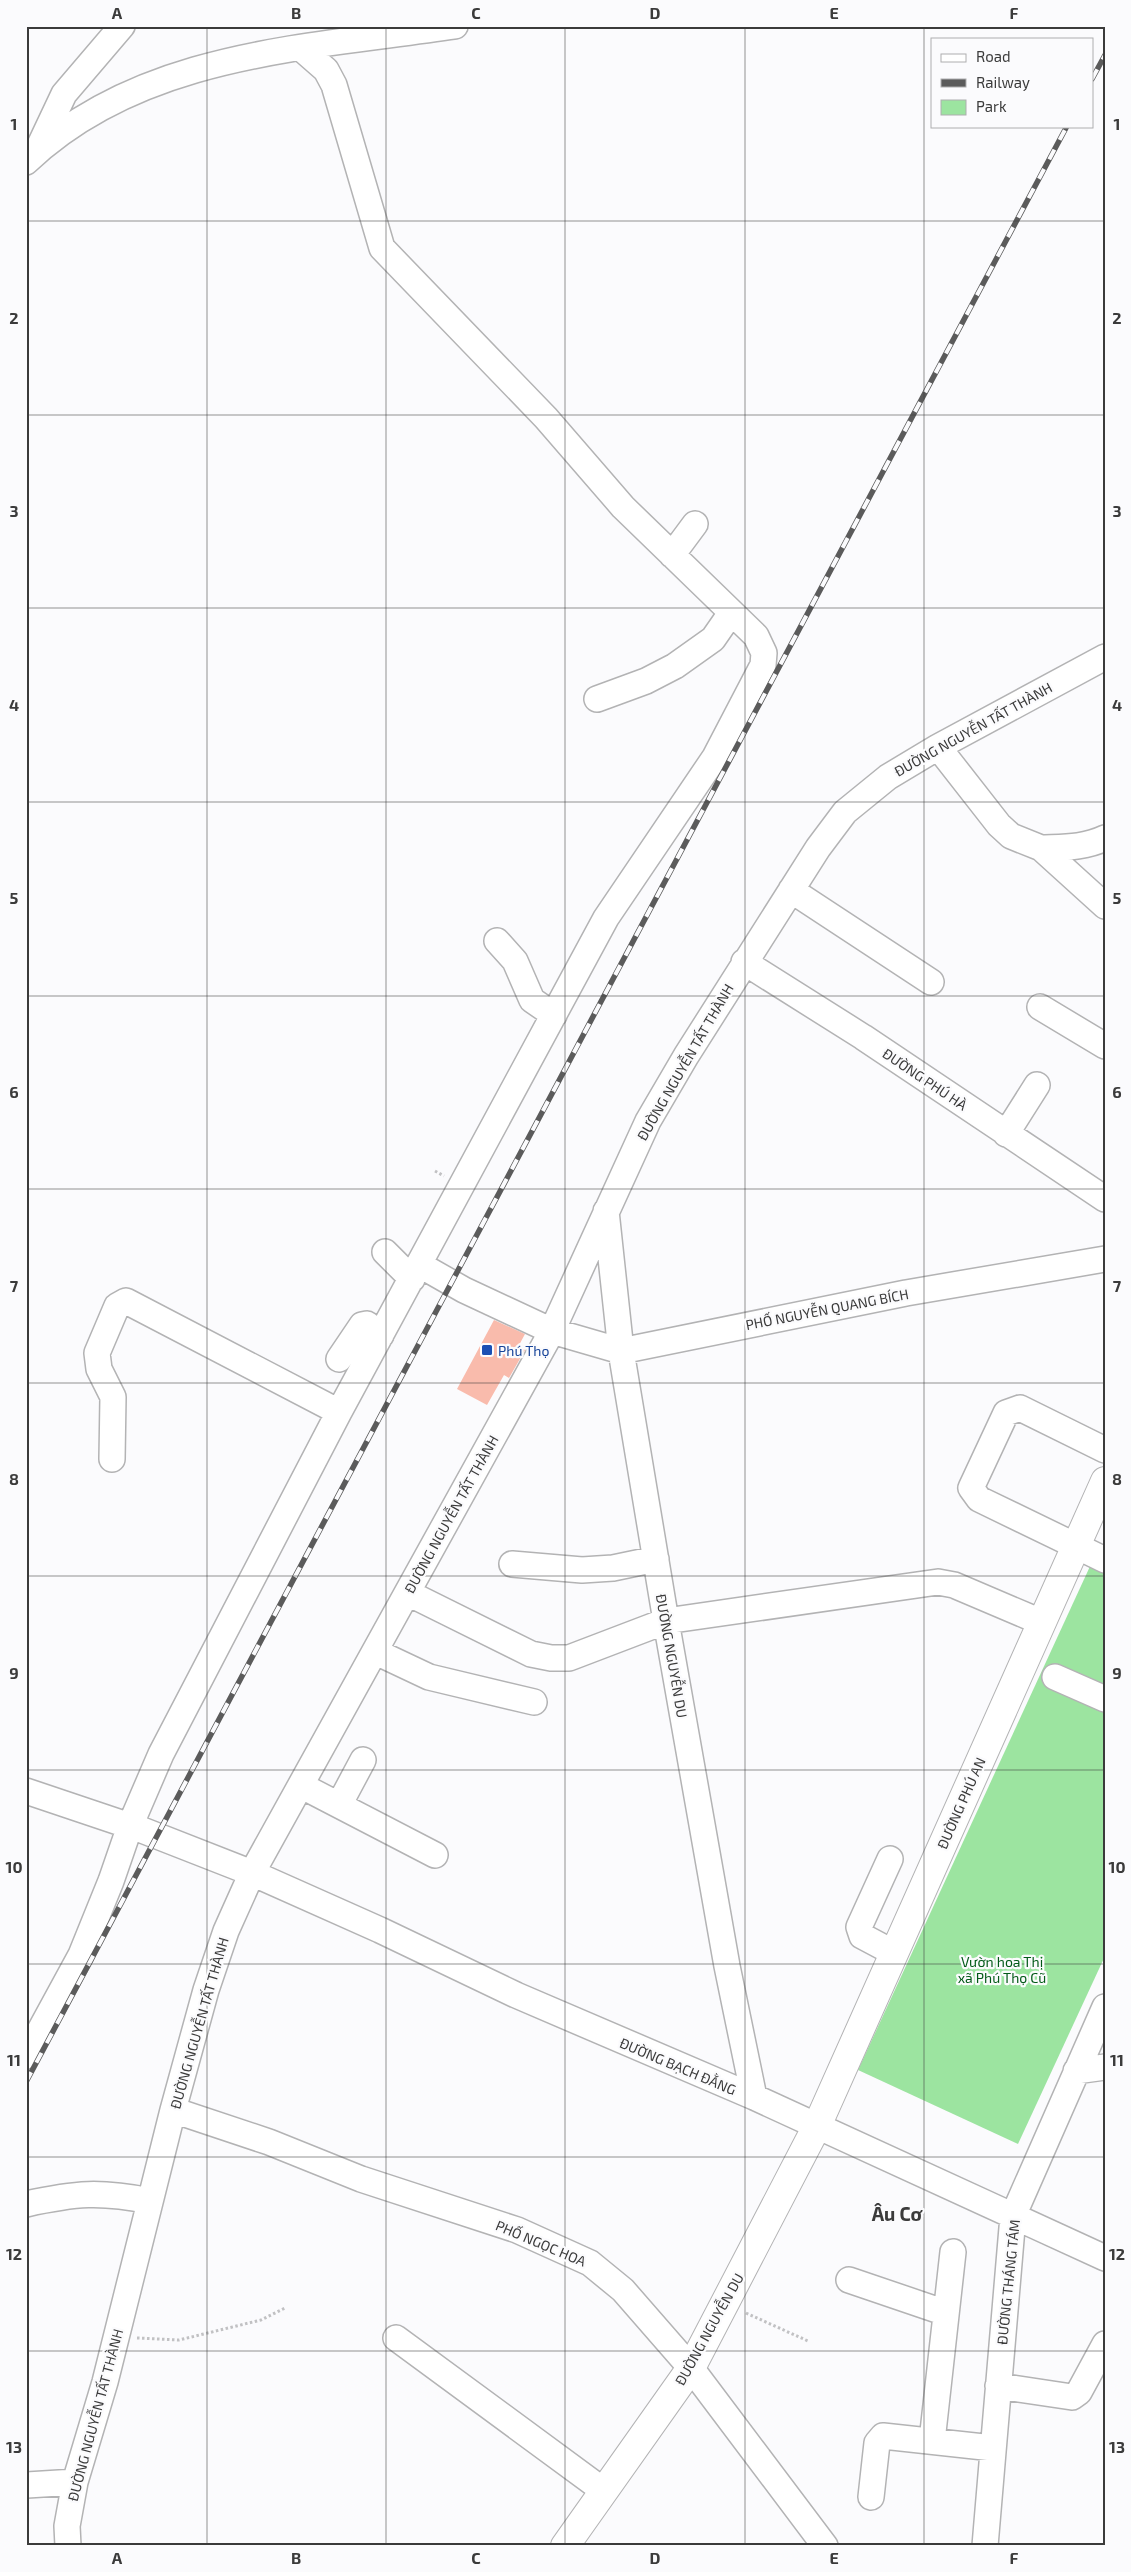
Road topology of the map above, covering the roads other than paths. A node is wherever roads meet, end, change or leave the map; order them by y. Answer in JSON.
{"nodes":[{"id":1,"x":122,"y":26,"type":"edge"},
{"id":2,"x":455,"y":26,"type":"edge"},
{"id":3,"x":314,"y":40,"type":"edge"},
{"id":4,"x":32,"y":157,"type":"edge"},
{"id":5,"x":695,"y":524,"type":"dead end"},
{"id":6,"x":672,"y":555,"type":"junction"},
{"id":7,"x":731,"y":612,"type":"junction"},
{"id":8,"x":1105,"y":657,"type":"edge"},
{"id":9,"x":597,"y":699,"type":"dead end"},
{"id":10,"x":938,"y":747,"type":"junction"},
{"id":11,"x":1105,"y":838,"type":"edge"},
{"id":12,"x":1041,"y":848,"type":"junction"},
{"id":13,"x":790,"y":890,"type":"junction"},
{"id":14,"x":1105,"y":906,"type":"edge"},
{"id":15,"x":497,"y":941,"type":"dead end"},
{"id":16,"x":744,"y":962,"type":"junction"},
{"id":17,"x":931,"y":982,"type":"dead end"},
{"id":18,"x":1040,"y":1007,"type":"dead end"},
{"id":19,"x":554,"y":1015,"type":"junction"},
{"id":20,"x":1105,"y":1046,"type":"edge"},
{"id":21,"x":1037,"y":1085,"type":"dead end"},
{"id":22,"x":1006,"y":1134,"type":"junction"},
{"id":23,"x":1105,"y":1199,"type":"edge"},
{"id":24,"x":606,"y":1212,"type":"junction"},
{"id":25,"x":385,"y":1252,"type":"dead end"},
{"id":26,"x":1105,"y":1259,"type":"edge"},
{"id":27,"x":416,"y":1272,"type":"junction"},
{"id":28,"x":552,"y":1330,"type":"junction"},
{"id":29,"x":381,"y":1335,"type":"junction"},
{"id":30,"x":621,"y":1351,"type":"junction"},
{"id":31,"x":339,"y":1359,"type":"dead end"},
{"id":32,"x":339,"y":1412,"type":"junction"},
{"id":33,"x":1105,"y":1450,"type":"edge"},
{"id":34,"x":112,"y":1458,"type":"dead end"},
{"id":35,"x":1105,"y":1481,"type":"edge"},
{"id":36,"x":1074,"y":1547,"type":"junction"},
{"id":37,"x":656,"y":1559,"type":"junction"},
{"id":38,"x":1105,"y":1560,"type":"edge"},
{"id":39,"x":512,"y":1564,"type":"dead end"},
{"id":40,"x":408,"y":1593,"type":"junction"},
{"id":41,"x":666,"y":1621,"type":"junction"},
{"id":42,"x":1041,"y":1622,"type":"junction"},
{"id":43,"x":376,"y":1652,"type":"junction"},
{"id":44,"x":1055,"y":1678,"type":"dead end"},
{"id":45,"x":1105,"y":1699,"type":"edge"},
{"id":46,"x":534,"y":1702,"type":"dead end"},
{"id":47,"x":363,"y":1760,"type":"dead end"},
{"id":48,"x":302,"y":1786,"type":"junction"},
{"id":49,"x":26,"y":1791,"type":"edge"},
{"id":50,"x":339,"y":1805,"type":"junction"},
{"id":51,"x":130,"y":1826,"type":"junction"},
{"id":52,"x":435,"y":1855,"type":"dead end"},
{"id":53,"x":890,"y":1860,"type":"dead end"},
{"id":54,"x":252,"y":1873,"type":"junction"},
{"id":55,"x":894,"y":1953,"type":"junction"},
{"id":56,"x":1105,"y":2007,"type":"edge"},
{"id":57,"x":26,"y":2056,"type":"edge"},
{"id":58,"x":1105,"y":2067,"type":"edge"},
{"id":59,"x":1076,"y":2072,"type":"junction"},
{"id":60,"x":754,"y":2097,"type":"junction"},
{"id":61,"x":173,"y":2110,"type":"junction"},
{"id":62,"x":818,"y":2126,"type":"junction"},
{"id":63,"x":150,"y":2201,"type":"junction"},
{"id":64,"x":26,"y":2204,"type":"edge"},
{"id":65,"x":1013,"y":2216,"type":"junction"},
{"id":66,"x":952,"y":2252,"type":"dead end"},
{"id":67,"x":1105,"y":2258,"type":"edge"},
{"id":68,"x":849,"y":2280,"type":"dead end"},
{"id":69,"x":946,"y":2313,"type":"junction"},
{"id":70,"x":396,"y":2338,"type":"dead end"},
{"id":71,"x":1104,"y":2344,"type":"edge"},
{"id":72,"x":691,"y":2368,"type":"junction"},
{"id":73,"x":998,"y":2386,"type":"junction"},
{"id":74,"x":932,"y":2441,"type":"junction"},
{"id":75,"x":993,"y":2448,"type":"junction"},
{"id":76,"x":75,"y":2482,"type":"junction"},
{"id":77,"x":27,"y":2485,"type":"edge"},
{"id":78,"x":604,"y":2492,"type":"junction"},
{"id":79,"x":871,"y":2497,"type":"dead end"},
{"id":80,"x":68,"y":2546,"type":"edge"},
{"id":81,"x":565,"y":2546,"type":"edge"},
{"id":82,"x":825,"y":2546,"type":"edge"},
{"id":83,"x":985,"y":2546,"type":"edge"}],
"edges":[{"from":1,"to":4,"type":"street"},
{"from":2,"to":3,"type":"street"},
{"from":3,"to":4,"type":"street"},
{"from":3,"to":6,"type":"street"},
{"from":5,"to":6,"type":"street"},
{"from":6,"to":7,"type":"street"},
{"from":7,"to":9,"type":"street"},
{"from":7,"to":19,"type":"street"},
{"from":8,"to":10,"type":"street","name":"ĐƯỜNG NGUYỄN TẤT THÀNH"},
{"from":10,"to":12,"type":"street"},
{"from":10,"to":13,"type":"street","name":"ĐƯỜNG NGUYỄN TẤT THÀNH"},
{"from":11,"to":12,"type":"street"},
{"from":12,"to":14,"type":"street"},
{"from":13,"to":16,"type":"street","name":"ĐƯỜNG NGUYỄN TẤT THÀNH"},
{"from":13,"to":17,"type":"street"},
{"from":15,"to":19,"type":"street"},
{"from":16,"to":22,"type":"street","name":"ĐƯỜNG PHÚ HÀ"},
{"from":16,"to":24,"type":"street","name":"ĐƯỜNG NGUYỄN TẤT THÀNH"},
{"from":18,"to":20,"type":"street"},
{"from":19,"to":27,"type":"street"},
{"from":21,"to":22,"type":"street"},
{"from":22,"to":23,"type":"street","name":"ĐƯỜNG PHÚ HÀ"},
{"from":24,"to":28,"type":"street","name":"ĐƯỜNG NGUYỄN TẤT THÀNH"},
{"from":24,"to":30,"type":"street","name":"ĐƯỜNG NGUYỄN DU"},
{"from":25,"to":27,"type":"street","name":"PHỐ NGUYỄN QUANG BÍCH"},
{"from":26,"to":30,"type":"street","name":"PHỐ NGUYỄN QUANG BÍCH"},
{"from":27,"to":28,"type":"street","name":"PHỐ NGUYỄN QUANG BÍCH"},
{"from":27,"to":29,"type":"street"},
{"from":28,"to":30,"type":"street","name":"PHỐ NGUYỄN QUANG BÍCH"},
{"from":28,"to":40,"type":"street","name":"ĐƯỜNG NGUYỄN TẤT THÀNH"},
{"from":29,"to":31,"type":"street"},
{"from":29,"to":32,"type":"street"},
{"from":30,"to":37,"type":"street","name":"ĐƯỜNG NGUYỄN DU"},
{"from":32,"to":34,"type":"street"},
{"from":32,"to":51,"type":"street"},
{"from":33,"to":36,"type":"street"},
{"from":35,"to":36,"type":"main road","name":"ĐƯỜNG PHÚ AN"},
{"from":36,"to":38,"type":"street"},
{"from":36,"to":42,"type":"main road","name":"ĐƯỜNG PHÚ AN"},
{"from":37,"to":39,"type":"street"},
{"from":37,"to":41,"type":"street","name":"ĐƯỜNG NGUYỄN DU"},
{"from":40,"to":41,"type":"street"},
{"from":40,"to":43,"type":"street","name":"ĐƯỜNG NGUYỄN TẤT THÀNH"},
{"from":41,"to":42,"type":"street"},
{"from":41,"to":60,"type":"street","name":"ĐƯỜNG NGUYỄN DU"},
{"from":42,"to":55,"type":"main road","name":"ĐƯỜNG PHÚ AN"},
{"from":43,"to":46,"type":"street"},
{"from":43,"to":48,"type":"street","name":"ĐƯỜNG NGUYỄN TẤT THÀNH"},
{"from":44,"to":45,"type":"street"},
{"from":47,"to":50,"type":"street"},
{"from":48,"to":50,"type":"street"},
{"from":48,"to":54,"type":"street","name":"ĐƯỜNG NGUYỄN TẤT THÀNH"},
{"from":49,"to":51,"type":"street","name":"ĐƯỜNG BẠCH ĐẰNG"},
{"from":50,"to":52,"type":"street"},
{"from":51,"to":54,"type":"street","name":"ĐƯỜNG BẠCH ĐẰNG"},
{"from":51,"to":57,"type":"street"},
{"from":53,"to":55,"type":"street"},
{"from":54,"to":60,"type":"street","name":"ĐƯỜNG BẠCH ĐẰNG"},
{"from":54,"to":61,"type":"street","name":"ĐƯỜNG NGUYỄN TẤT THÀNH"},
{"from":55,"to":62,"type":"main road","name":"ĐƯỜNG PHÚ AN"},
{"from":56,"to":59,"type":"street","name":"ĐƯỜNG THÁNG TÁM"},
{"from":58,"to":59,"type":"street"},
{"from":59,"to":65,"type":"street","name":"ĐƯỜNG THÁNG TÁM"},
{"from":60,"to":62,"type":"street","name":"ĐƯỜNG BẠCH ĐẰNG"},
{"from":61,"to":63,"type":"street","name":"ĐƯỜNG NGUYỄN TẤT THÀNH"},
{"from":61,"to":72,"type":"street","name":"PHỐ NGỌC HOA"},
{"from":62,"to":65,"type":"street","name":"ĐƯỜNG BẠCH ĐẰNG"},
{"from":62,"to":72,"type":"main road","name":"ĐƯỜNG NGUYỄN DU"},
{"from":63,"to":64,"type":"street"},
{"from":63,"to":76,"type":"street","name":"ĐƯỜNG NGUYỄN TẤT THÀNH"},
{"from":65,"to":67,"type":"street","name":"ĐƯỜNG BẠCH ĐẰNG"},
{"from":65,"to":73,"type":"street","name":"ĐƯỜNG THÁNG TÁM"},
{"from":66,"to":69,"type":"street"},
{"from":68,"to":69,"type":"street"},
{"from":69,"to":74,"type":"street"},
{"from":70,"to":78,"type":"street"},
{"from":71,"to":73,"type":"street"},
{"from":72,"to":78,"type":"main road","name":"ĐƯỜNG NGUYỄN DU"},
{"from":72,"to":82,"type":"street","name":"PHỐ NGỌC HOA"},
{"from":73,"to":75,"type":"street","name":"ĐƯỜNG THÁNG TÁM"},
{"from":74,"to":75,"type":"street"},
{"from":74,"to":79,"type":"street"},
{"from":75,"to":83,"type":"street","name":"ĐƯỜNG THÁNG TÁM"},
{"from":76,"to":77,"type":"street"},
{"from":76,"to":80,"type":"street","name":"ĐƯỜNG NGUYỄN TẤT THÀNH"},
{"from":78,"to":81,"type":"main road","name":"ĐƯỜNG NGUYỄN DU"}]}
